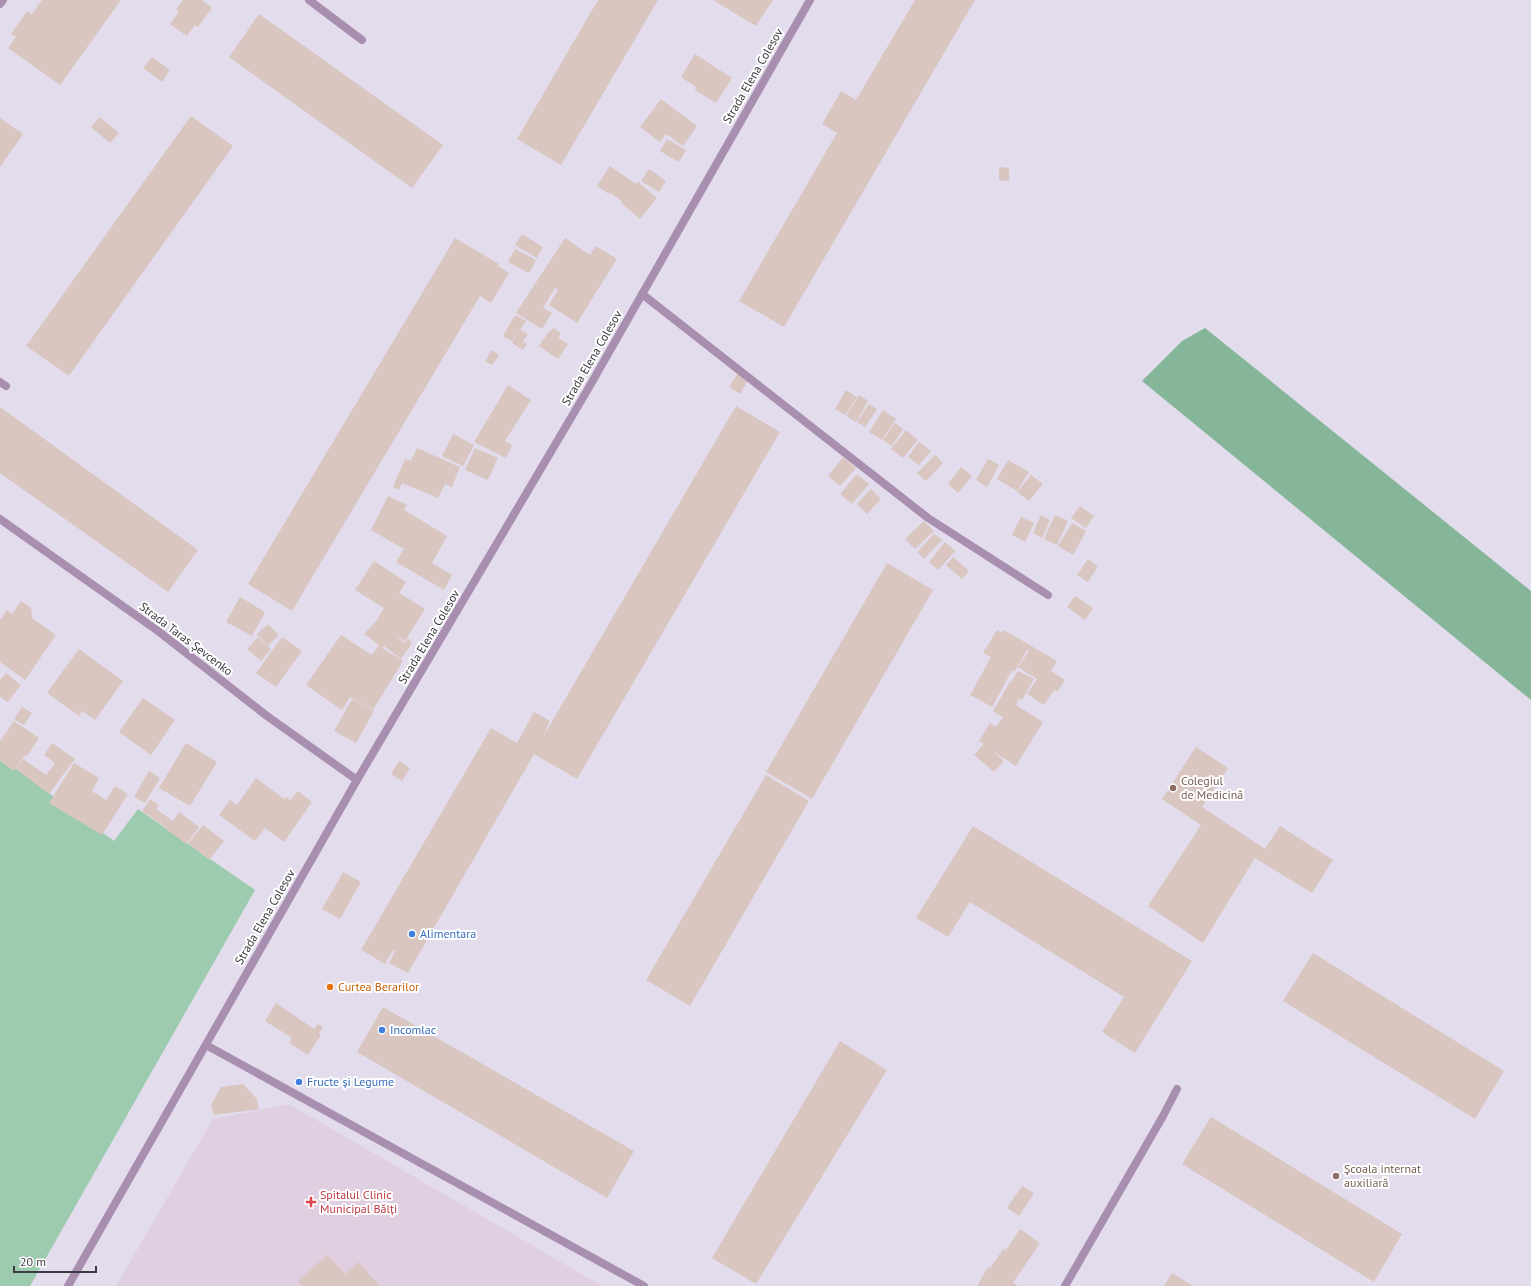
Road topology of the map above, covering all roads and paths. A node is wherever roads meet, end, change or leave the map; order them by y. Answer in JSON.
{"nodes":[{"id":1,"x":3,"y":0,"type":"edge"},
{"id":2,"x":309,"y":0,"type":"edge"},
{"id":3,"x":810,"y":0,"type":"edge"},
{"id":4,"x":0,"y":4,"type":"edge"},
{"id":5,"x":362,"y":40,"type":"dead end"},
{"id":6,"x":642,"y":294,"type":"junction"},
{"id":7,"x":0,"y":519,"type":"edge"},
{"id":8,"x":1048,"y":595,"type":"dead end"},
{"id":9,"x":357,"y":780,"type":"junction"},
{"id":10,"x":206,"y":1045,"type":"junction"},
{"id":11,"x":1177,"y":1089,"type":"dead end"},
{"id":12,"x":68,"y":1286,"type":"edge"},
{"id":13,"x":644,"y":1286,"type":"edge"},
{"id":14,"x":1065,"y":1286,"type":"edge"}],
"edges":[{"from":1,"to":4,"type":"street"},
{"from":2,"to":5,"type":"street"},
{"from":3,"to":6,"type":"street","name":"Strada Elena Colesov"},
{"from":6,"to":8,"type":"street"},
{"from":6,"to":9,"type":"street","name":"Strada Elena Colesov"},
{"from":7,"to":9,"type":"street","name":"Strada Taras Șevcenko"},
{"from":9,"to":10,"type":"street","name":"Strada Elena Colesov"},
{"from":10,"to":12,"type":"street","name":"Strada Elena Colesov"},
{"from":10,"to":13,"type":"street"},
{"from":11,"to":14,"type":"street"}]}
